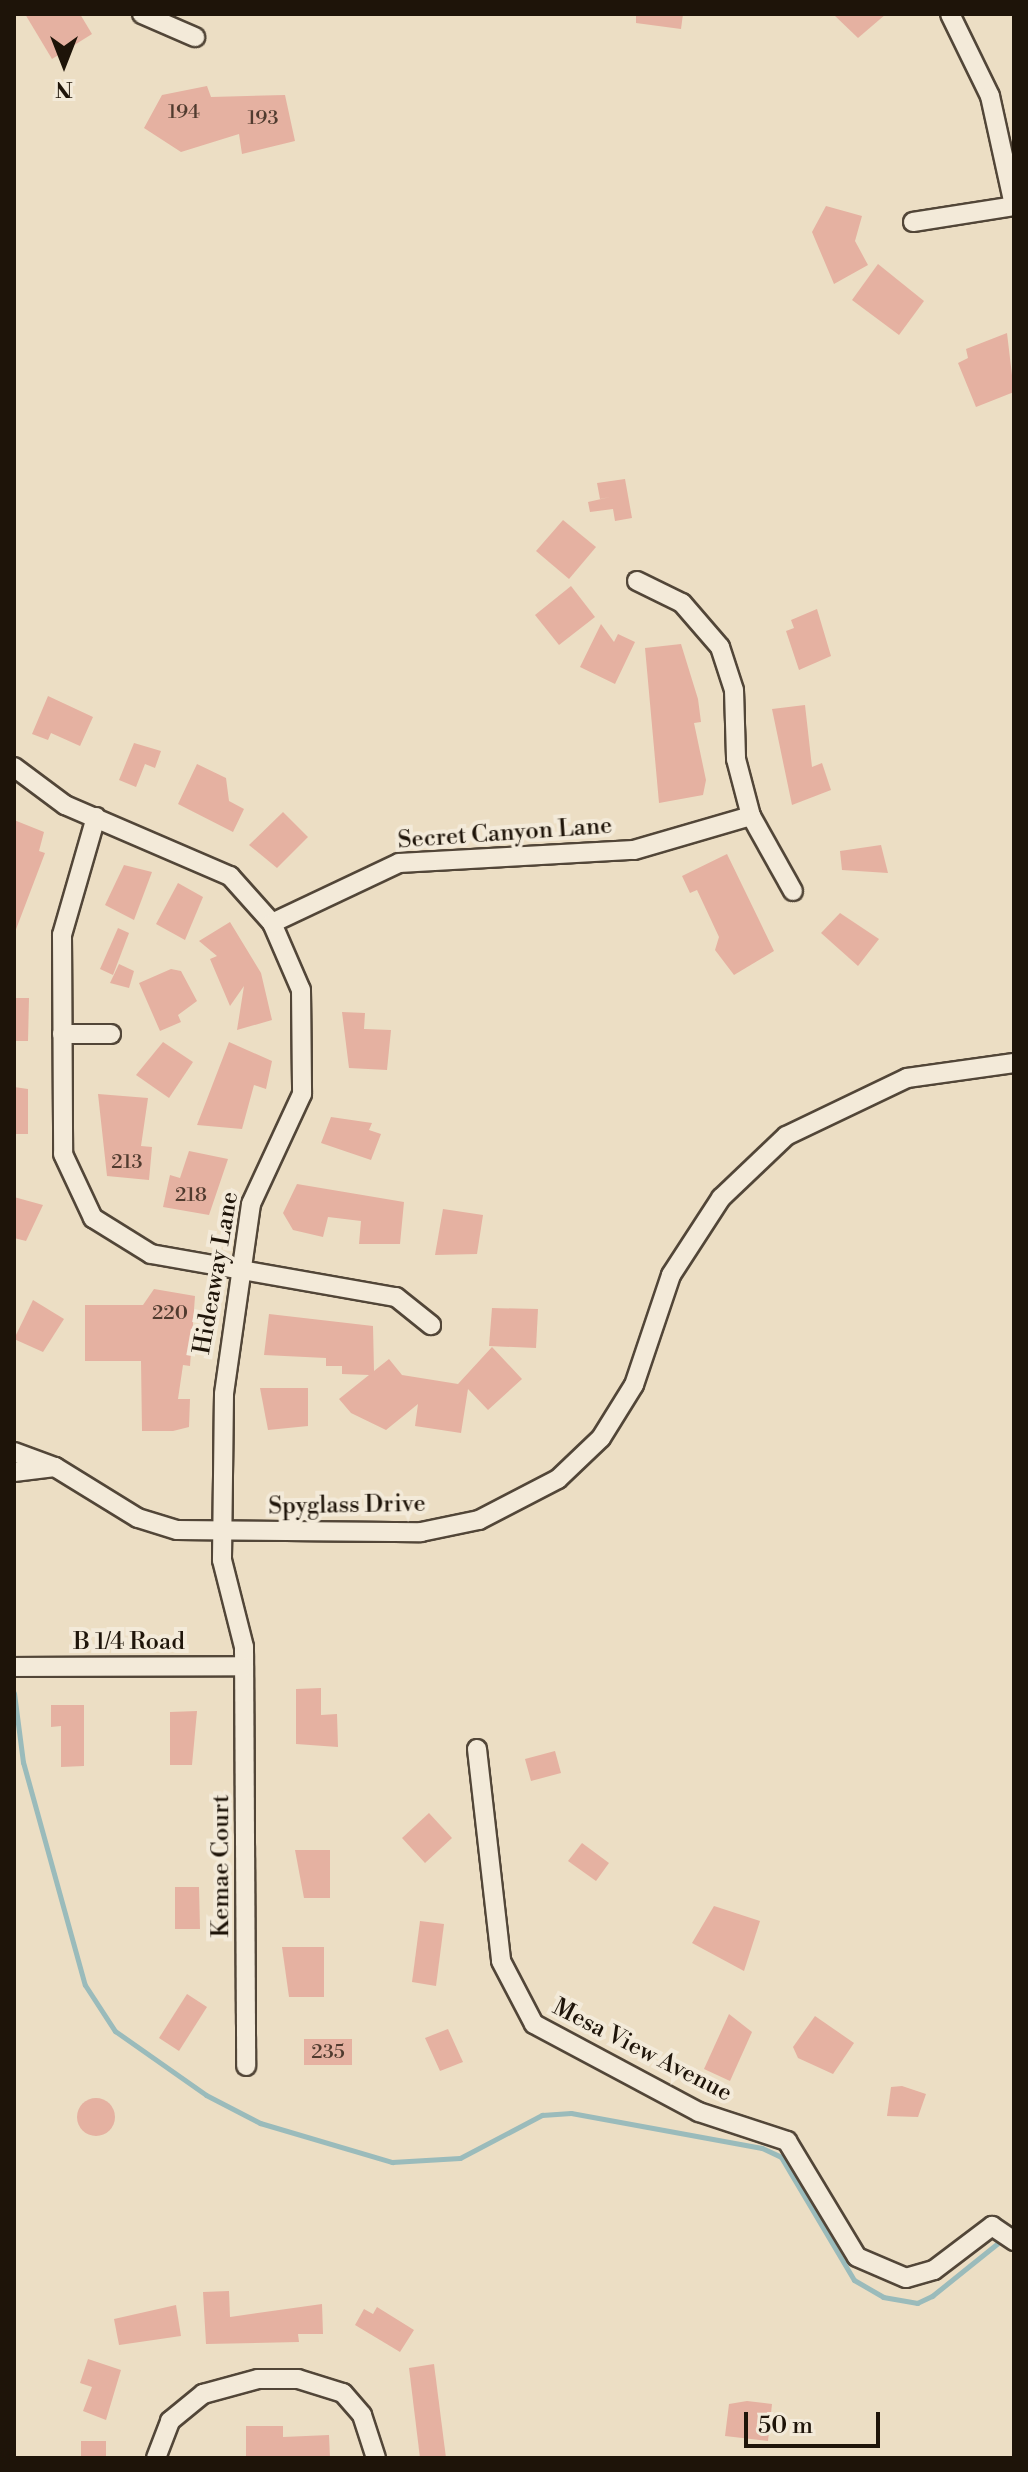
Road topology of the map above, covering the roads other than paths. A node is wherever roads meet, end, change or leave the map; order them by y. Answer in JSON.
{"nodes":[{"id":1,"x":142,"y":14,"type":"edge"},
{"id":2,"x":950,"y":14,"type":"edge"},
{"id":3,"x":195,"y":37,"type":"dead end"},
{"id":4,"x":1014,"y":206,"type":"edge"},
{"id":5,"x":913,"y":222,"type":"dead end"},
{"id":6,"x":637,"y":581,"type":"dead end"},
{"id":7,"x":14,"y":767,"type":"edge"},
{"id":8,"x":751,"y":816,"type":"junction"},
{"id":9,"x":96,"y":817,"type":"junction"},
{"id":10,"x":793,"y":891,"type":"dead end"},
{"id":11,"x":272,"y":923,"type":"junction"},
{"id":12,"x":62,"y":1034,"type":"junction"},
{"id":13,"x":111,"y":1034,"type":"dead end"},
{"id":14,"x":1014,"y":1063,"type":"edge"},
{"id":15,"x":240,"y":1271,"type":"junction"},
{"id":16,"x":431,"y":1325,"type":"dead end"},
{"id":17,"x":14,"y":1452,"type":"edge"},
{"id":18,"x":55,"y":1467,"type":"junction"},
{"id":19,"x":14,"y":1472,"type":"edge"},
{"id":20,"x":222,"y":1531,"type":"junction"},
{"id":21,"x":244,"y":1666,"type":"junction"},
{"id":22,"x":14,"y":1667,"type":"edge"},
{"id":23,"x":477,"y":1749,"type":"dead end"},
{"id":24,"x":246,"y":2066,"type":"dead end"},
{"id":25,"x":1014,"y":2241,"type":"edge"},
{"id":26,"x":156,"y":2458,"type":"edge"},
{"id":27,"x":376,"y":2458,"type":"edge"}],
"edges":[{"from":1,"to":3,"type":"street"},
{"from":2,"to":4,"type":"street"},
{"from":4,"to":5,"type":"street"},
{"from":6,"to":8,"type":"street"},
{"from":7,"to":9,"type":"street","name":"Hideaway Lane"},
{"from":8,"to":10,"type":"street"},
{"from":8,"to":11,"type":"street","name":"Secret Canyon Lane"},
{"from":9,"to":11,"type":"street","name":"Hideaway Lane"},
{"from":9,"to":12,"type":"street"},
{"from":11,"to":15,"type":"street","name":"Hideaway Lane"},
{"from":12,"to":13,"type":"street"},
{"from":12,"to":15,"type":"street"},
{"from":14,"to":20,"type":"street","name":"Spyglass Drive"},
{"from":15,"to":16,"type":"street"},
{"from":15,"to":20,"type":"street","name":"Hideaway Lane"},
{"from":17,"to":18,"type":"street","name":"Spyglass Drive"},
{"from":18,"to":19,"type":"street"},
{"from":18,"to":20,"type":"street","name":"Spyglass Drive"},
{"from":20,"to":21,"type":"street","name":"Hideaway Lane"},
{"from":21,"to":22,"type":"street","name":"B 1/4 Road"},
{"from":21,"to":24,"type":"street","name":"Kemae Court"},
{"from":23,"to":25,"type":"street","name":"Mesa View Avenue"},
{"from":26,"to":27,"type":"street"}]}
